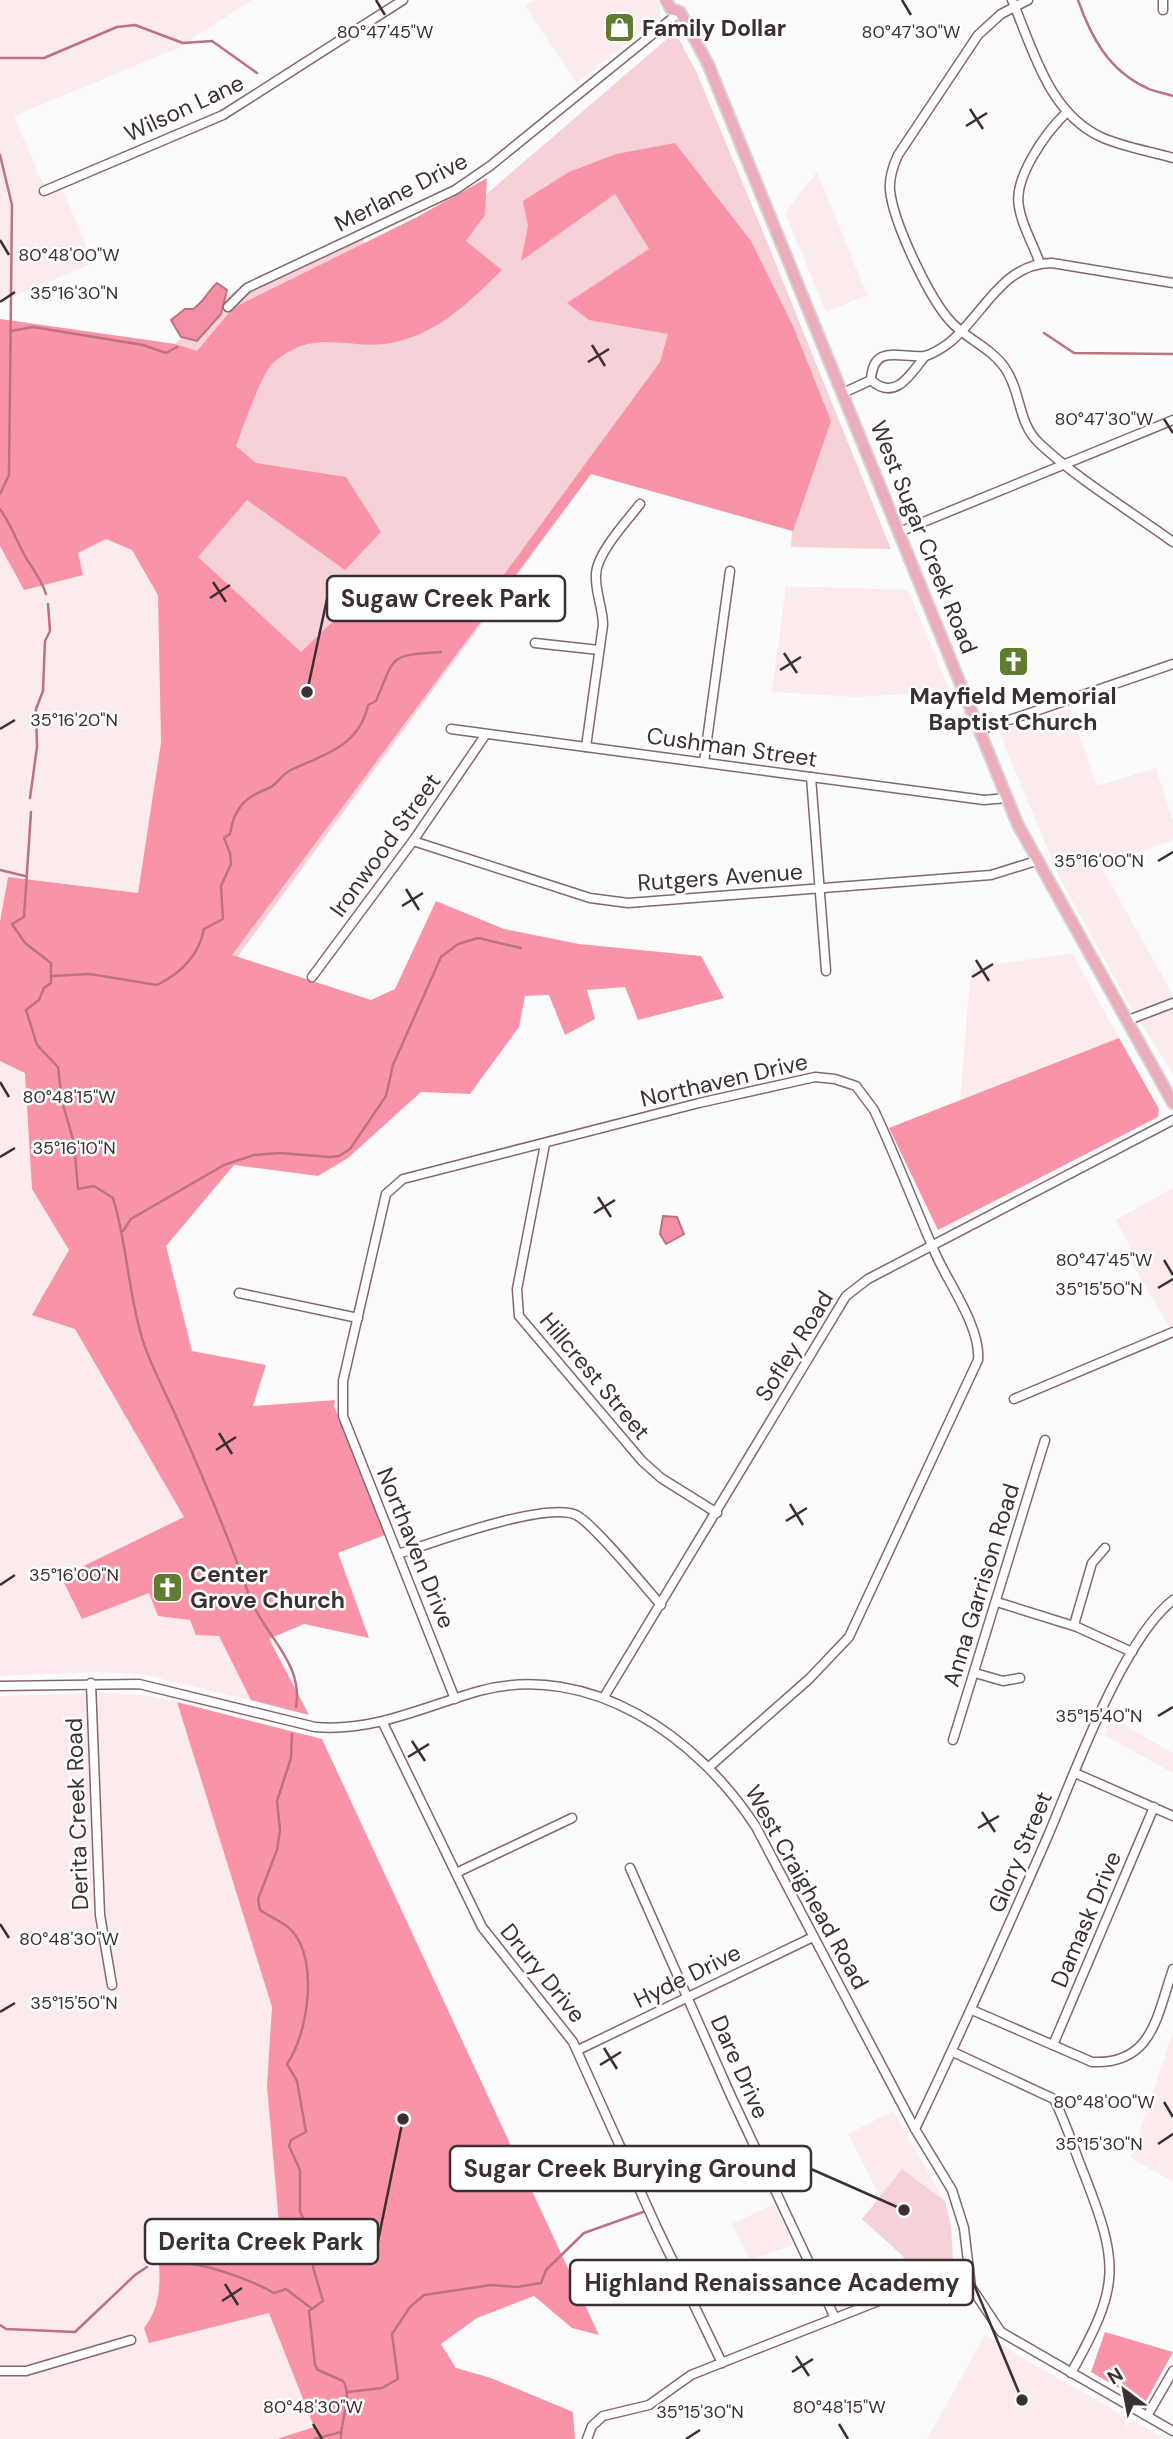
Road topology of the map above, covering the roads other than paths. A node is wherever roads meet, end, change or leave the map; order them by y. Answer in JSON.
{"nodes":[{"id":1,"x":403,"y":0,"type":"edge"},
{"id":2,"x":666,"y":0,"type":"edge"},
{"id":3,"x":679,"y":0,"type":"edge"},
{"id":4,"x":1028,"y":0,"type":"edge"},
{"id":5,"x":1163,"y":0,"type":"edge"},
{"id":6,"x":1014,"y":3,"type":"edge"},
{"id":7,"x":1163,"y":10,"type":"dead end"},
{"id":8,"x":680,"y":12,"type":"junction"},
{"id":9,"x":1067,"y":112,"type":"junction"},
{"id":10,"x":1173,"y":158,"type":"edge"},
{"id":11,"x":44,"y":191,"type":"dead end"},
{"id":12,"x":1040,"y":264,"type":"junction"},
{"id":13,"x":1173,"y":283,"type":"edge"},
{"id":14,"x":228,"y":307,"type":"dead end"},
{"id":15,"x":962,"y":331,"type":"junction"},
{"id":16,"x":925,"y":356,"type":"junction"},
{"id":17,"x":871,"y":380,"type":"junction"},
{"id":18,"x":843,"y":393,"type":"junction"},
{"id":19,"x":1173,"y":420,"type":"edge"},
{"id":20,"x":1065,"y":464,"type":"junction"},
{"id":21,"x":640,"y":504,"type":"dead end"},
{"id":22,"x":899,"y":532,"type":"junction"},
{"id":23,"x":1173,"y":542,"type":"edge"},
{"id":24,"x":730,"y":571,"type":"dead end"},
{"id":25,"x":535,"y":643,"type":"dead end"},
{"id":26,"x":599,"y":650,"type":"junction"},
{"id":27,"x":1173,"y":664,"type":"edge"},
{"id":28,"x":452,"y":729,"type":"dead end"},
{"id":29,"x":980,"y":730,"type":"junction"},
{"id":30,"x":486,"y":734,"type":"junction"},
{"id":31,"x":586,"y":747,"type":"junction"},
{"id":32,"x":704,"y":762,"type":"junction"},
{"id":33,"x":811,"y":777,"type":"junction"},
{"id":34,"x":1007,"y":798,"type":"junction"},
{"id":35,"x":414,"y":841,"type":"junction"},
{"id":36,"x":1036,"y":861,"type":"junction"},
{"id":37,"x":820,"y":889,"type":"junction"},
{"id":38,"x":826,"y":971,"type":"dead end"},
{"id":39,"x":312,"y":977,"type":"dead end"},
{"id":40,"x":1173,"y":1003,"type":"edge"},
{"id":41,"x":1126,"y":1021,"type":"junction"},
{"id":42,"x":1173,"y":1103,"type":"edge"},
{"id":43,"x":1173,"y":1120,"type":"edge"},
{"id":44,"x":545,"y":1144,"type":"junction"},
{"id":45,"x":932,"y":1246,"type":"junction"},
{"id":46,"x":239,"y":1293,"type":"dead end"},
{"id":47,"x":358,"y":1318,"type":"junction"},
{"id":48,"x":1173,"y":1332,"type":"edge"},
{"id":49,"x":1014,"y":1399,"type":"dead end"},
{"id":50,"x":1045,"y":1440,"type":"dead end"},
{"id":51,"x":717,"y":1513,"type":"junction"},
{"id":52,"x":1105,"y":1548,"type":"dead end"},
{"id":53,"x":398,"y":1554,"type":"junction"},
{"id":54,"x":1173,"y":1600,"type":"edge"},
{"id":55,"x":997,"y":1602,"type":"junction"},
{"id":56,"x":661,"y":1605,"type":"junction"},
{"id":57,"x":1074,"y":1625,"type":"junction"},
{"id":58,"x":1132,"y":1652,"type":"junction"},
{"id":59,"x":975,"y":1673,"type":"junction"},
{"id":60,"x":1020,"y":1678,"type":"dead end"},
{"id":61,"x":91,"y":1683,"type":"junction"},
{"id":62,"x":0,"y":1686,"type":"edge"},
{"id":63,"x":604,"y":1697,"type":"junction"},
{"id":64,"x":455,"y":1699,"type":"junction"},
{"id":65,"x":383,"y":1723,"type":"junction"},
{"id":66,"x":953,"y":1740,"type":"dead end"},
{"id":67,"x":709,"y":1767,"type":"junction"},
{"id":68,"x":1075,"y":1773,"type":"junction"},
{"id":69,"x":1154,"y":1807,"type":"junction"},
{"id":70,"x":1173,"y":1816,"type":"edge"},
{"id":71,"x":572,"y":1818,"type":"dead end"},
{"id":72,"x":631,"y":1868,"type":"dead end"},
{"id":73,"x":456,"y":1873,"type":"junction"},
{"id":74,"x":813,"y":1937,"type":"junction"},
{"id":75,"x":1173,"y":1969,"type":"edge"},
{"id":76,"x":113,"y":1985,"type":"dead end"},
{"id":77,"x":688,"y":1997,"type":"junction"},
{"id":78,"x":972,"y":2010,"type":"junction"},
{"id":79,"x":1053,"y":2045,"type":"junction"},
{"id":80,"x":578,"y":2050,"type":"junction"},
{"id":81,"x":953,"y":2052,"type":"junction"},
{"id":82,"x":915,"y":2129,"type":"junction"},
{"id":83,"x":971,"y":2287,"type":"junction"},
{"id":84,"x":835,"y":2318,"type":"junction"},
{"id":85,"x":131,"y":2340,"type":"dead end"},
{"id":86,"x":722,"y":2363,"type":"junction"},
{"id":87,"x":0,"y":2371,"type":"edge"},
{"id":88,"x":1173,"y":2371,"type":"edge"},
{"id":89,"x":1071,"y":2373,"type":"junction"},
{"id":90,"x":1147,"y":2416,"type":"junction"},
{"id":91,"x":1173,"y":2431,"type":"edge"},
{"id":92,"x":587,"y":2439,"type":"edge"}],
"edges":[{"from":1,"to":11,"type":"street","name":"Wilson Lane"},
{"from":2,"to":8,"type":"main road","name":"West Sugar Creek Road"},
{"from":3,"to":8,"type":"main road","name":"West Sugar Creek Road"},
{"from":4,"to":6,"type":"street"},
{"from":5,"to":7,"type":"street"},
{"from":6,"to":9,"type":"street"},
{"from":6,"to":15,"type":"street"},
{"from":8,"to":14,"type":"street","name":"Merlane Drive"},
{"from":8,"to":18,"type":"main road","name":"West Sugar Creek Road"},
{"from":9,"to":10,"type":"street"},
{"from":9,"to":12,"type":"street"},
{"from":12,"to":13,"type":"street"},
{"from":12,"to":15,"type":"street"},
{"from":15,"to":16,"type":"street"},
{"from":15,"to":20,"type":"street"},
{"from":16,"to":17,"type":"street"},
{"from":16,"to":17,"type":"street"},
{"from":17,"to":18,"type":"street"},
{"from":18,"to":22,"type":"main road","name":"West Sugar Creek Road"},
{"from":19,"to":20,"type":"street"},
{"from":20,"to":22,"type":"street"},
{"from":20,"to":23,"type":"street"},
{"from":21,"to":26,"type":"street"},
{"from":22,"to":29,"type":"main road","name":"West Sugar Creek Road"},
{"from":24,"to":32,"type":"street"},
{"from":25,"to":26,"type":"street"},
{"from":26,"to":31,"type":"street"},
{"from":27,"to":29,"type":"street"},
{"from":28,"to":30,"type":"street","name":"Cushman Street"},
{"from":29,"to":34,"type":"main road","name":"West Sugar Creek Road"},
{"from":30,"to":31,"type":"street","name":"Cushman Street"},
{"from":30,"to":35,"type":"street","name":"Ironwood Street"},
{"from":31,"to":32,"type":"street","name":"Cushman Street"},
{"from":32,"to":33,"type":"street","name":"Cushman Street"},
{"from":33,"to":34,"type":"street","name":"Cushman Street"},
{"from":33,"to":37,"type":"street"},
{"from":34,"to":36,"type":"main road","name":"West Sugar Creek Road"},
{"from":35,"to":37,"type":"street","name":"Rutgers Avenue"},
{"from":35,"to":39,"type":"street","name":"Ironwood Street"},
{"from":36,"to":37,"type":"street","name":"Rutgers Avenue"},
{"from":36,"to":41,"type":"main road","name":"West Sugar Creek Road"},
{"from":37,"to":38,"type":"street"},
{"from":40,"to":41,"type":"street"},
{"from":41,"to":42,"type":"main road","name":"West Sugar Creek Road"},
{"from":43,"to":45,"type":"street","name":"Sofley Road"},
{"from":44,"to":45,"type":"street","name":"Northaven Drive"},
{"from":44,"to":47,"type":"street","name":"Northaven Drive"},
{"from":44,"to":51,"type":"street","name":"Hillcrest Street"},
{"from":45,"to":51,"type":"street","name":"Sofley Road"},
{"from":45,"to":67,"type":"street","name":"Northaven Drive"},
{"from":46,"to":47,"type":"street"},
{"from":47,"to":53,"type":"street","name":"Northaven Drive"},
{"from":48,"to":49,"type":"street"},
{"from":50,"to":55,"type":"street","name":"Anna Garrison Road"},
{"from":51,"to":56,"type":"street","name":"Sofley Road"},
{"from":52,"to":57,"type":"street"},
{"from":53,"to":56,"type":"street"},
{"from":53,"to":64,"type":"street","name":"Northaven Drive"},
{"from":54,"to":58,"type":"street","name":"Glory Street"},
{"from":55,"to":57,"type":"street"},
{"from":55,"to":59,"type":"street","name":"Anna Garrison Road"},
{"from":56,"to":63,"type":"street","name":"Sofley Road"},
{"from":57,"to":58,"type":"street"},
{"from":58,"to":68,"type":"street","name":"Glory Street"},
{"from":59,"to":60,"type":"street"},
{"from":59,"to":66,"type":"street","name":"Anna Garrison Road"},
{"from":61,"to":62,"type":"street","name":"West Craighead Road"},
{"from":61,"to":65,"type":"street","name":"West Craighead Road"},
{"from":61,"to":76,"type":"street","name":"Derita Creek Road"},
{"from":63,"to":64,"type":"street","name":"West Craighead Road"},
{"from":63,"to":67,"type":"street","name":"West Craighead Road"},
{"from":64,"to":65,"type":"street","name":"West Craighead Road"},
{"from":65,"to":73,"type":"street","name":"Drury Drive"},
{"from":67,"to":74,"type":"street","name":"West Craighead Road"},
{"from":68,"to":69,"type":"street"},
{"from":68,"to":78,"type":"street","name":"Glory Street"},
{"from":69,"to":70,"type":"street"},
{"from":69,"to":79,"type":"street","name":"Damask Drive"},
{"from":71,"to":73,"type":"street"},
{"from":72,"to":77,"type":"street","name":"Dare Drive"},
{"from":73,"to":80,"type":"street","name":"Drury Drive"},
{"from":74,"to":77,"type":"street","name":"Hyde Drive"},
{"from":74,"to":82,"type":"street","name":"West Craighead Road"},
{"from":75,"to":79,"type":"street"},
{"from":77,"to":80,"type":"street","name":"Hyde Drive"},
{"from":77,"to":84,"type":"street","name":"Dare Drive"},
{"from":78,"to":79,"type":"street"},
{"from":78,"to":81,"type":"street","name":"Glory Street"},
{"from":80,"to":86,"type":"street","name":"Drury Drive"},
{"from":81,"to":82,"type":"street","name":"Glory Street"},
{"from":81,"to":89,"type":"street"},
{"from":82,"to":83,"type":"street","name":"West Craighead Road"},
{"from":83,"to":84,"type":"street"},
{"from":83,"to":89,"type":"street","name":"West Craighead Road"},
{"from":84,"to":86,"type":"street"},
{"from":85,"to":87,"type":"street"},
{"from":86,"to":92,"type":"street"},
{"from":88,"to":90,"type":"street"},
{"from":89,"to":90,"type":"street","name":"West Craighead Road"},
{"from":90,"to":91,"type":"street","name":"West Craighead Road"}]}
